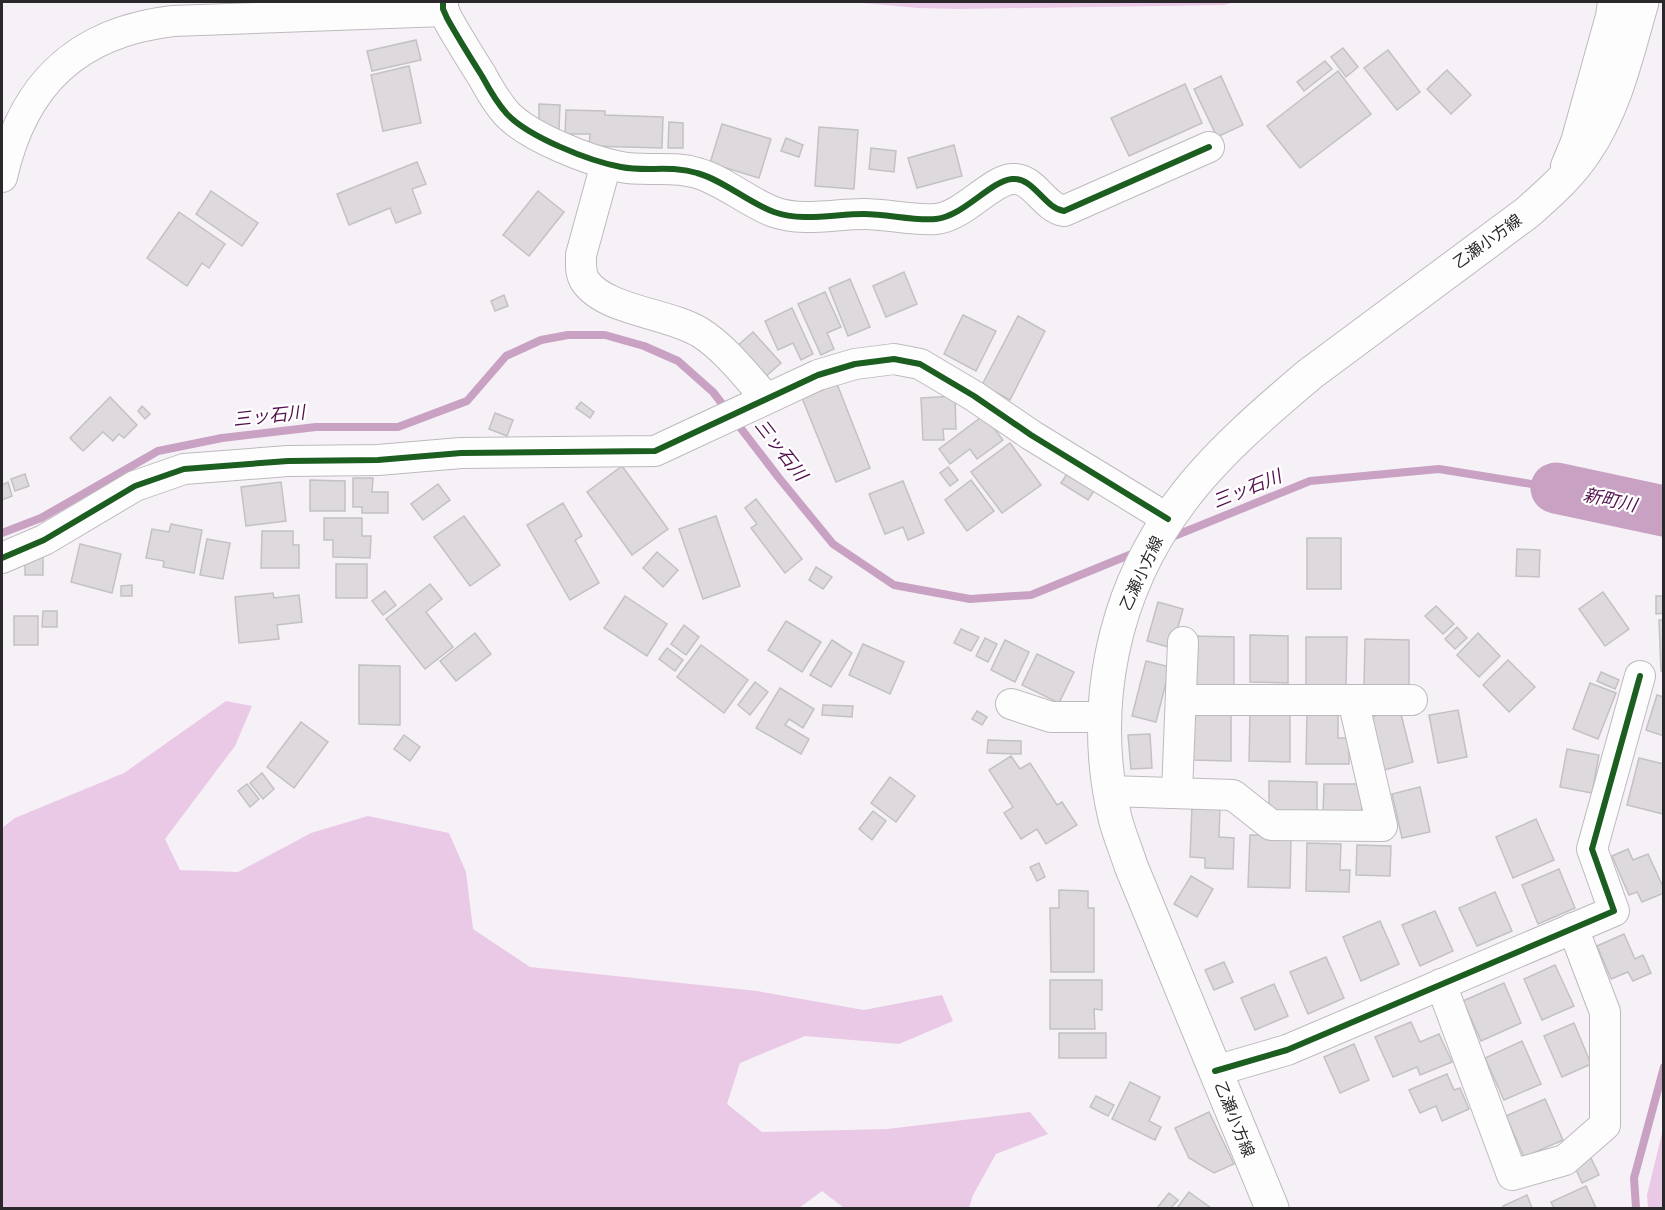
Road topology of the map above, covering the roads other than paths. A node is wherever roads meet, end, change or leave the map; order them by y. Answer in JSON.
{"nodes":[{"id":1,"x":1613,"y":2,"type":"edge"},
{"id":2,"x":1642,"y":2,"type":"edge"},
{"id":3,"x":444,"y":6,"type":"edge"},
{"id":4,"x":1209,"y":147,"type":"dead end"},
{"id":5,"x":606,"y":164,"type":"junction"},
{"id":6,"x":2,"y":177,"type":"edge"},
{"id":7,"x":1528,"y":212,"type":"junction"},
{"id":8,"x":762,"y":400,"type":"junction"},
{"id":9,"x":1168,"y":519,"type":"junction"},
{"id":10,"x":2,"y":558,"type":"edge"},
{"id":11,"x":1183,"y":642,"type":"dead end"},
{"id":12,"x":1640,"y":676,"type":"dead end"},
{"id":13,"x":1181,"y":700,"type":"junction"},
{"id":14,"x":1353,"y":700,"type":"junction"},
{"id":15,"x":1413,"y":700,"type":"dead end"},
{"id":16,"x":1011,"y":704,"type":"dead end"},
{"id":17,"x":1104,"y":717,"type":"junction"},
{"id":18,"x":1110,"y":791,"type":"junction"},
{"id":19,"x":1178,"y":793,"type":"junction"},
{"id":20,"x":1573,"y":928,"type":"junction"},
{"id":21,"x":1441,"y":984,"type":"junction"},
{"id":22,"x":1215,"y":1071,"type":"junction"},
{"id":23,"x":1272,"y":1209,"type":"edge"}],
"edges":[{"from":1,"to":7,"type":"street"},
{"from":2,"to":7,"type":"main road","name":"乙瀬小方線"},
{"from":3,"to":5,"type":"street"},
{"from":3,"to":6,"type":"street"},
{"from":4,"to":5,"type":"street"},
{"from":5,"to":8,"type":"street"},
{"from":7,"to":9,"type":"main road","name":"乙瀬小方線"},
{"from":8,"to":9,"type":"street"},
{"from":8,"to":10,"type":"street"},
{"from":9,"to":17,"type":"main road","name":"乙瀬小方線"},
{"from":11,"to":13,"type":"street"},
{"from":12,"to":20,"type":"street"},
{"from":13,"to":14,"type":"street"},
{"from":13,"to":19,"type":"street"},
{"from":14,"to":15,"type":"street"},
{"from":14,"to":19,"type":"street"},
{"from":16,"to":17,"type":"street"},
{"from":17,"to":18,"type":"main road","name":"乙瀬小方線"},
{"from":18,"to":19,"type":"street"},
{"from":18,"to":22,"type":"main road","name":"乙瀬小方線"},
{"from":20,"to":21,"type":"street"},
{"from":20,"to":21,"type":"street"},
{"from":21,"to":22,"type":"street"},
{"from":22,"to":23,"type":"main road","name":"乙瀬小方線"}]}
